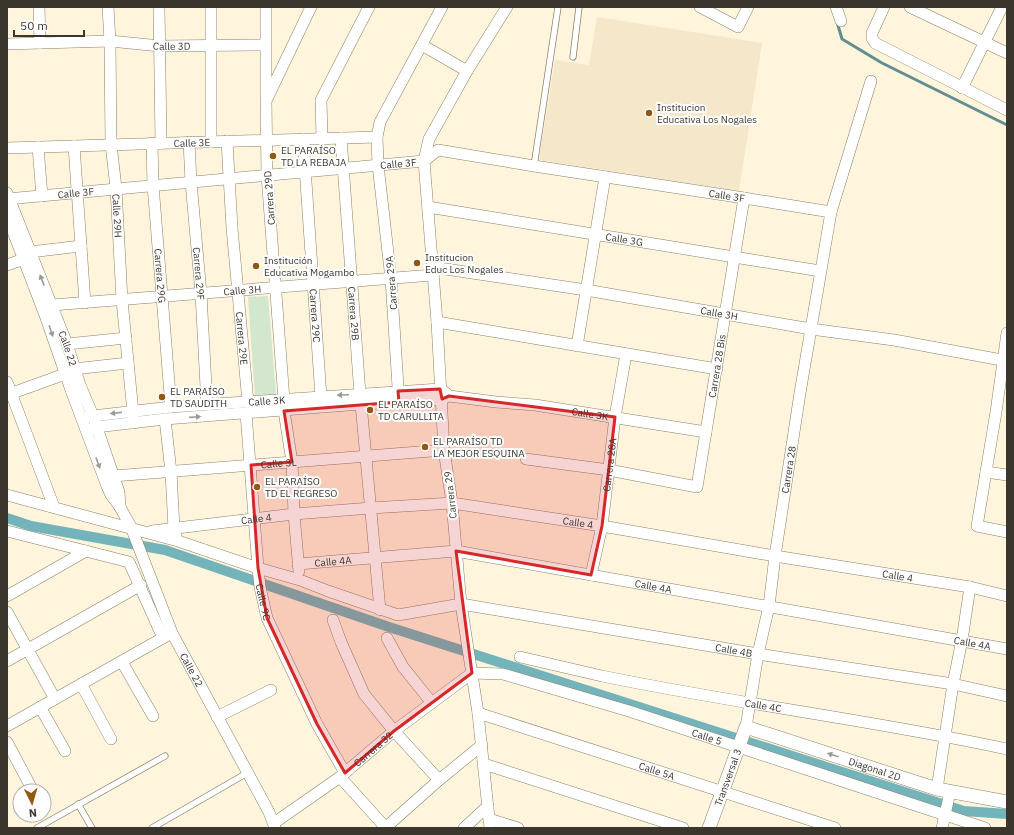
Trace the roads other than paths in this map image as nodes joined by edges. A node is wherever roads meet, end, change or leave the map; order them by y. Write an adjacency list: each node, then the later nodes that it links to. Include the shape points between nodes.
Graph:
1 (39, 7): 21 (street)
2 (108, 7): 19 (street, Calle 29H)
3 (159, 7): 26 (street)
4 (211, 7): 24 (street)
5 (266, 7): 25 (street)
6 (311, 7): 32 (street, Carrera 29D)
7 (369, 7): 35 (street, via 320,100)
8 (442, 7): 23 (street, Carrera 29A)
9 (507, 7): 29 (street, Carrera 29)
10 (558, 7): 49 (lane)
11 (579, 7): 28 (lane)
12 (700, 7): 13 (street, via 738,27)
13 (748, 7)
14 (836, 7): 18 (street)
15 (884, 7): 31 (street, via 872,33 875,43)
16 (910, 7): 20 (street)
17 (1002, 7): 20 (street)
18 (841, 21)
19 (110, 41): 21 (street, Calle 3D); 26 (street, Calle 3D); 43 (street, Calle 29H)
20 (984, 42): 27 (street); 31 (street)
21 (40, 43): 22 (street, Calle 3D)
22 (7, 44)
23 (422, 44): 29 (street); 34 (street, Carrera 29A, via 380,122)
24 (211, 45): 25 (street, Calle 3D); 26 (street, Calle 3D); 41 (street)
25 (266, 45): 32 (street)
26 (160, 46): 42 (street)
27 (1007, 53)
28 (573, 57)
29 (467, 71): 47 (street, Carrera 29, via 429,139)
30 (871, 81): 63 (street, Carrera 28)
31 (962, 88): 33 (street)
32 (266, 101): 38 (street, Carrera 29D)
33 (1007, 110)
34 (377, 137): 36 (street, Calle 3E); 48 (street, Carrera 29A)
35 (322, 138): 36 (street, Calle 3E); 37 (street, Calle 3E)
36 (342, 138): 50 (street, Carrera 29B)
37 (304, 139): 38 (street, Calle 3E); 51 (street, Carrera 29C)
38 (266, 140): 39 (street, Calle 3E); 52 (street, Carrera 29D)
39 (227, 141): 41 (street, Calle 3E); 54 (street, Carrera 29E)
40 (189, 142): 41 (street, Calle 3E); 42 (street, Calle 3E); 55 (street, Carrera 29F)
41 (211, 142)
42 (156, 143): 43 (street, Calle 3E); 56 (street, Carrera 29G)
43 (111, 144): 44 (street, Calle 3E); 57 (street, Calle 29H)
44 (74, 146): 45 (street, Calle 3E); 58 (street)
45 (38, 147): 46 (street, Calle 3E); 59 (street)
46 (7, 148)
47 (424, 161): 48 (street, Calle 3F); 49 (street, Calle 3F, via 438,150); 62 (street, Carrera 29)
48 (378, 165): 50 (street, Calle 3F); 72 (street, Carrera 29A)
49 (534, 166): 53 (street, Calle 3F)
50 (344, 168): 51 (street, Calle 3F); 73 (street, Carrera 29B)
51 (305, 172): 52 (street, Calle 3F); 74 (street, Carrera 29C)
52 (267, 175): 54 (street, Calle 3F); 75 (street, Carrera 29D)
53 (605, 177): 61 (street, Calle 3F); 65 (street)
54 (229, 179): 55 (street, Calle 3F); 76 (street, Carrera 29E)
55 (191, 182): 56 (street, Calle 3F); 78 (street, Carrera 29F)
56 (153, 186): 57 (street, Calle 3F); 79 (street, Carrera 29G)
57 (116, 188): 58 (street, Calle 3F); 80 (street, Calle 29H)
58 (77, 192): 59 (street, Calle 3F); 66 (street)
59 (42, 196): 60 (street, Calle 3F)
60 (8, 197): 67 (street, Calle 22)
61 (744, 198): 63 (street, Calle 3F); 68 (street, Carrera 28 Bis)
62 (428, 207): 65 (street, Calle 3G); 70 (street, Carrera 29)
63 (831, 212): 71 (street, Carrera 28)
64 (7, 216): 67 (street, Calle 22)
65 (596, 235): 68 (street, Calle 3G); 77 (street)
66 (81, 246): 67 (street); 81 (street)
67 (27, 256): 69 (street); 82 (street, Calle 22, one-way to 67); 94 (street, Calle 22, one-way to 94)
68 (734, 257): 71 (street, Calle 3G); 83 (street, Carrera 28 Bis)
69 (7, 265)
70 (433, 271): 72 (street, Calle 3H); 77 (street, Calle 3H); 84 (street, Carrera 29)
71 (820, 271): 85 (street, Carrera 28)
72 (391, 279): 73 (street, Calle 3H); 98 (street, Carrera 29A)
73 (352, 282): 74 (street, Calle 3H); 100 (street, Carrera 29B)
74 (313, 285): 75 (street, Calle 3H); 99 (street, Carrera 29C)
75 (276, 288): 76 (street, Calle 3H); 102 (street, Carrera 29D)
76 (239, 290): 78 (street, Calle 3H); 104 (street, Carrera 29E)
77 (586, 290): 83 (street, Calle 3H); 89 (street)
78 (201, 294): 79 (street, Calle 3H); 101 (street, Carrera 29F)
79 (161, 297): 80 (street, Calle 3H); 103 (street, Carrera 29G)
80 (122, 300): 81 (street, Calle 3H); 87 (street, Calle 29H)
81 (85, 303): 82 (street, Calle 3H)
82 (52, 305): 88 (street, Calle 22)
83 (725, 314): 85 (street, Calle 3H); 93 (street, Carrera 28 Bis)
84 (437, 322): 89 (street); 97 (street, Carrera 29)
85 (811, 329): 91 (street, Calle 3H, via 894,340); 139 (street, Carrera 28)
86 (1007, 333): 91 (street)
87 (126, 338): 88 (street); 92 (street, Calle 29H)
88 (66, 344): 94 (street, Calle 22)
89 (577, 346): 90 (street)
90 (626, 354): 93 (street); 108 (street, Carrera 28A)
91 (1005, 361): 106 (street)
92 (128, 363): 94 (street); 105 (street, Calle 29H)
93 (717, 369): 112 (street, Carrera 28 Bis)
94 (70, 372): 96 (street); 107 (street, Calle 22)
95 (7, 382): 96 (street)
96 (9, 394): 125 (street)
97 (444, 395): 98 (street, Calle 3K); 108 (street, Calle 3K); 113 (street, Carrera 29)
98 (398, 396): 100 (street, Calle 3K)
99 (321, 397): 100 (street, Calle 3K, one-way to 99); 102 (street, Calle 3K)
100 (361, 399): 102 (street, Calle 3K); 114 (street, Carrera 29B)
101 (207, 405): 103 (street, Calle 3K); 104 (street, Calle 3K)
102 (284, 405): 104 (street, Calle 3K); 116 (street, Carrera 29D)
103 (171, 407): 105 (street, Calle 3K)
104 (247, 408): 109 (street, Calle 3K, one-way to 104); 117 (street, Calle 9C)
105 (134, 411): 107 (street, Calle 3K, one-way to 107); 110 (street, Calle 29H)
106 (1002, 413): 120 (street)
107 (88, 417): 111 (street, Calle 22)
108 (615, 417): 112 (street, Calle 3K); 118 (street, Carrera 28A)
109 (165, 419): 110 (street, Calle 3K); 119 (street)
110 (134, 423): 111 (street, Calle 3K)
111 (92, 429): 122 (street, Calle 22); 126 (street, Calle 22, one-way to 126, via 107,486)
112 (706, 432): 118 (street, Carrera 28 Bis, via 697,487)
113 (444, 450): 114 (street, Calle 3L); 124 (street, Carrera 29)
114 (366, 456): 116 (street, Calle 3L); 127 (street, Carrera 29B)
115 (526, 459): 118 (street)
116 (292, 462): 117 (street, Calle 3L); 128 (street, Carrera 29D)
117 (251, 465): 119 (street, Calle 3L); 129 (street, Calle 9C)
118 (609, 470): 130 (street, Carrera 28A)
119 (171, 472): 122 (street, Calle 3L); 131 (street)
120 (986, 472): 121 (street); 135 (street, via 977,526)
121 (1007, 475)
122 (113, 476): 126 (street, Calle 22, via 119,492)
123 (7, 495): 125 (street, Calle 4)
124 (452, 503): 127 (street, Calle 4); 130 (street, Calle 4); 138 (street, Carrera 29)
125 (54, 507): 133 (street, Calle 4)
126 (120, 507): 133 (street, Calle 22)
127 (371, 508): 128 (street, Calle 4); 140 (street, Carrera 29B)
128 (294, 514): 129 (street, Calle 4); 141 (street, Carrera 29D)
129 (255, 519): 131 (street, Calle 4); 142 (street, Calle 9C)
130 (602, 526): 139 (street, Calle 4); 143 (street, Carrera 28A)
131 (174, 529): 134 (street, Calle 4); 136 (street)
132 (7, 531): 137 (street)
133 (133, 532): 134 (street, Calle 4); 154 (street, Calle 22)
134 (145, 532): 136 (street, Calle 4)
135 (1007, 532)
136 (178, 541): 142 (street, Calle 4)
137 (86, 551): 145 (street, via 130,562); 147 (street)
138 (456, 551): 140 (street, Calle 4A); 143 (street, Calle 4A); 149 (street, Carrera 29)
139 (775, 556): 146 (street, Calle 4); 150 (street, Carrera 28)
140 (375, 559): 141 (street, Calle 4A); 151 (street, Carrera 29B)
141 (298, 564): 144 (street, Carrera 29D)
142 (258, 571): 144 (street, Calle 4); 187 (street, Calle 9C, via 267,618)
143 (591, 575): 150 (street, Calle 4A)
144 (300, 580): 151 (street, Calle 4)
145 (140, 586): 154 (street); 158 (street)
146 (970, 587): 148 (street, Calle 4); 156 (street)
147 (7, 596)
148 (1007, 596)
149 (461, 604): 151 (street, Calle 4, via 398,615); 159 (street, Calle 4B); 163 (street, Carrera 29)
150 (769, 606): 156 (street, Calle 4A); 159 (street, Carrera 28)
151 (380, 610)
152 (7, 612): 158 (street)
153 (333, 620): 176 (street, via 364,694)
154 (167, 635): 162 (street); 174 (street, Calle 22)
155 (387, 638): 169 (street, via 403,667)
156 (962, 640): 157 (street, Calle 4A); 165 (street)
157 (1007, 649)
158 (28, 650): 161 (street); 168 (street)
159 (758, 654): 165 (street, Calle 4B); 170 (street, Carrera 28)
160 (520, 657): 170 (street, Calle 4C, via 602,676)
161 (7, 661)
162 (122, 662): 164 (street); 173 (street)
163 (472, 674): 169 (street, Carrera 32); 172 (street, Carrera 29); 178 (street, Calle 5, via 503,674 629,711)
164 (81, 684): 168 (street); 179 (street)
165 (953, 684): 167 (street, Calle 4B); 177 (street)
166 (271, 690): 174 (street)
167 (1007, 696)
168 (55, 699): 171 (street)
169 (432, 703): 176 (street, Carrera 32)
170 (749, 703): 177 (street, Calle 4C); 178 (street, Carrera 28)
171 (40, 707): 175 (street); 183 (street)
172 (478, 713): 181 (street, Carrera 29); 191 (street, Calle 5A)
173 (153, 716)
174 (217, 717): 186 (street, Calle 22)
175 (7, 726)
176 (394, 731): 187 (street, Carrera 32); 188 (street)
177 (945, 735): 182 (street, Calle 4C); 190 (street)
178 (741, 737): 190 (street, Diagonal 2D, one-way to 178); 191 (street, Transversal 3); 194 (street, Calle 5)
179 (111, 739)
180 (7, 742): 189 (street)
181 (482, 745): 185 (street, Carrera 29); 188 (street)
182 (1007, 749)
183 (65, 750)
184 (165, 756): 193 (lane)
185 (484, 764): 195 (street, Carrera 29); 204 (street)
186 (247, 773): 197 (street, Calle 22, via 269,812); 200 (lane)
187 (343, 775): 197 (street, Carrera 32); 201 (street, Calle 9C)
188 (439, 780): 201 (street)
189 (29, 783)
190 (937, 789): 194 (street, Diagonal 2D)
191 (722, 791): 205 (street, Transversal 3); 206 (street, Calle 5A)
192 (1007, 802): 194 (street, Diagonal 2D)
193 (78, 804): 198 (lane); 199 (lane)
194 (948, 804): 207 (street); 208 (street, Calle 5)
195 (488, 806): 196 (street, Carrera 29); 202 (street)
196 (490, 824): 203 (street)
197 (273, 826)
198 (37, 828)
199 (92, 828)
200 (152, 828)
201 (385, 828)
202 (464, 828)
203 (518, 828)
204 (683, 828)
205 (709, 828)
206 (835, 828)
207 (942, 828)
208 (985, 828)

